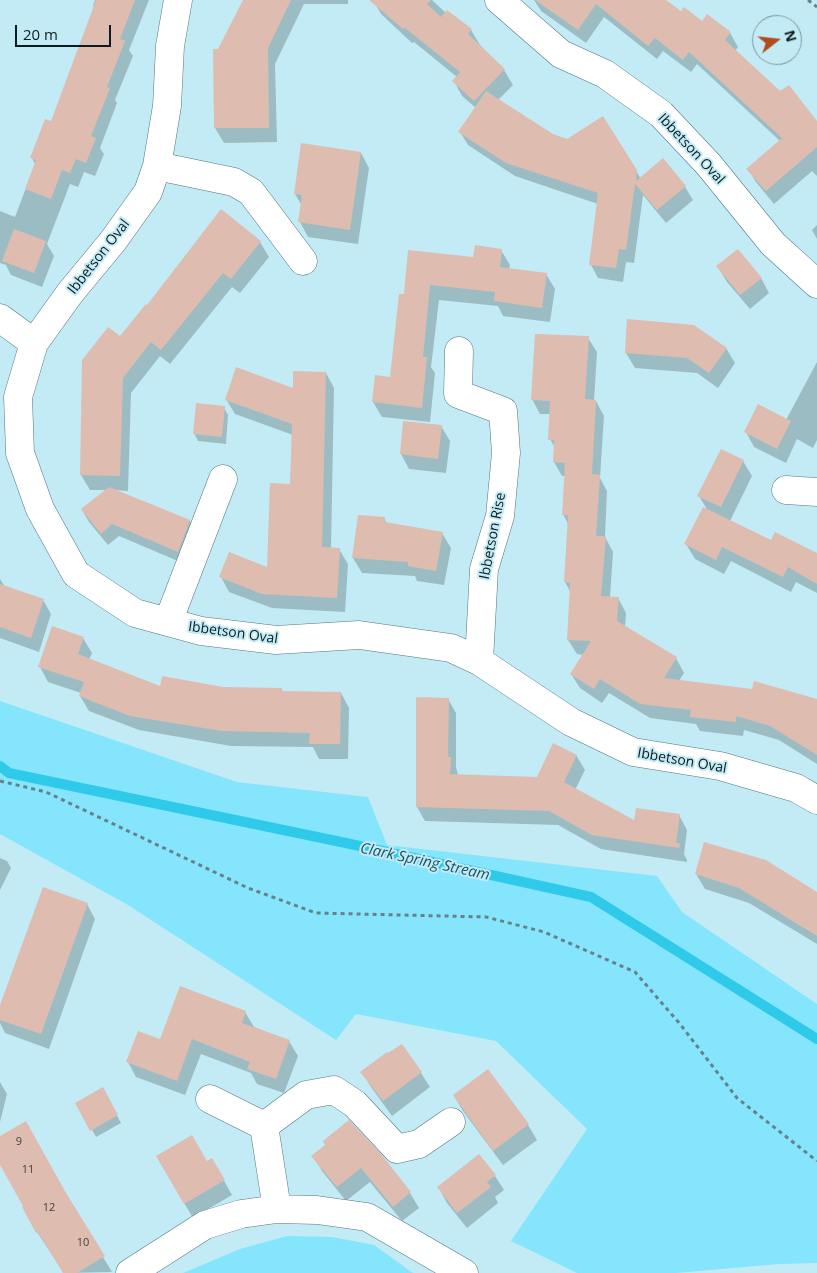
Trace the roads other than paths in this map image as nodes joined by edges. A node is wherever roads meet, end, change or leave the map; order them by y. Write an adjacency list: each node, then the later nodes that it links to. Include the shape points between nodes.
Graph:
1 (178, 0): 3 (street, Ibbetson Oval, via 170,46 167,106)
2 (499, 0): 5 (street, Ibbetson Oval, via 561,54 605,74 661,114 709,165 773,244)
3 (156, 166): 4 (street, via 234,182 251,192); 7 (street, Ibbetson Oval, via 148,192)
4 (303, 261)
5 (817, 284)
6 (0, 318): 7 (street)
7 (34, 343): 12 (street, Ibbetson Oval, via 18,397 20,452 40,509 76,574 135,613)
8 (459, 351): 13 (street, Ibbetson Rise, via 458,394 503,412 506,453 500,516 484,568)
9 (223, 479): 12 (street)
10 (786, 490): 11 (street)
11 (817, 492)
12 (168, 622): 13 (street, Ibbetson Oval, via 201,631 276,640 359,635 451,648)
13 (479, 661): 14 (street, Ibbetson Oval, via 571,722 633,752 720,766 796,788)
14 (817, 800)
15 (210, 1099): 17 (street)
16 (451, 1122): 17 (street, via 419,1144 397,1149 354,1104 334,1090 306,1095)
17 (264, 1126): 18 (street)
18 (277, 1209): 19 (street, via 241,1214 205,1225); 20 (street, via 317,1210 367,1217)
19 (130, 1273)
20 (464, 1273)

